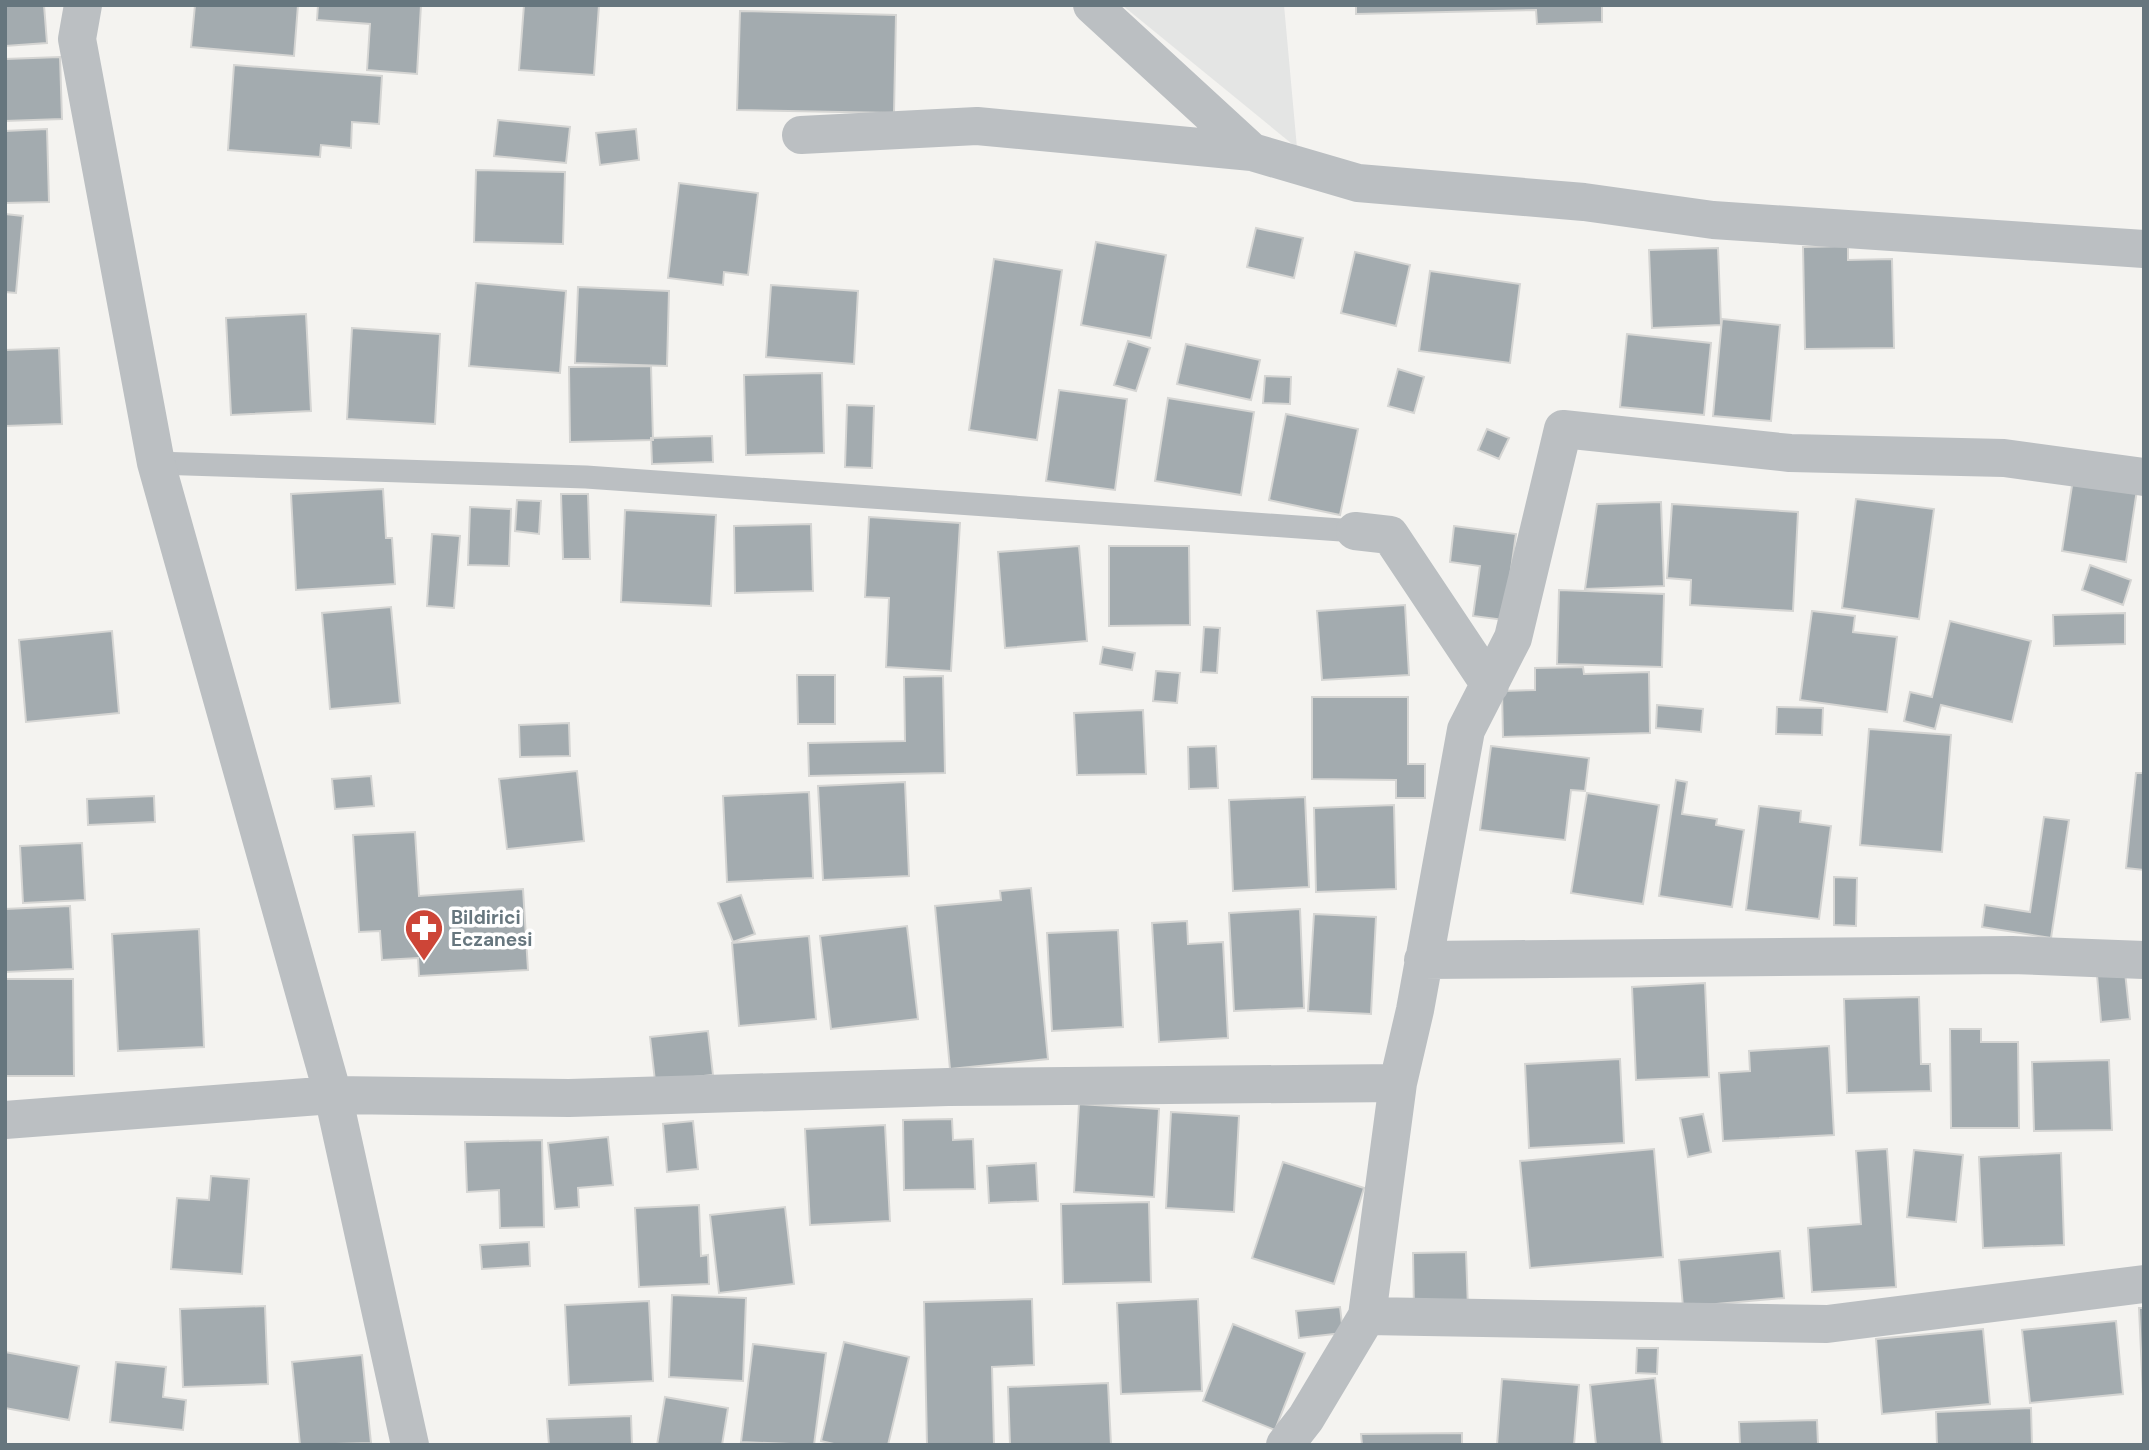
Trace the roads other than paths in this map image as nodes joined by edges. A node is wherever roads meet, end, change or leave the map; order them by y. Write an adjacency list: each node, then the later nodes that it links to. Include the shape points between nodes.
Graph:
1 (82, 5): 6 (street, via 77,39)
2 (1092, 5): 4 (street)
3 (801, 135): 4 (street, via 977,127)
4 (1252, 152): 5 (street, via 1358,183 1584,202 1727,221)
5 (2144, 249)
6 (156, 463): 8 (lane, via 586,478); 13 (street)
7 (2144, 477): 9 (street, via 2004,458 1790,453 1563,429 1513,638)
8 (1355, 531): 9 (street, via 1390,535)
9 (1490, 685): 10 (street, via 1466,730)
10 (1423, 960): 11 (street, via 2012,955); 12 (street)
11 (2144, 960)
12 (1398, 1083): 13 (street, via 961,1087 569,1098); 16 (street)
13 (333, 1095): 14 (street); 17 (street)
14 (5, 1120)
15 (2144, 1284): 16 (street, via 1827,1324)
16 (1367, 1316): 18 (street)
17 (410, 1445)
18 (1285, 1445)

